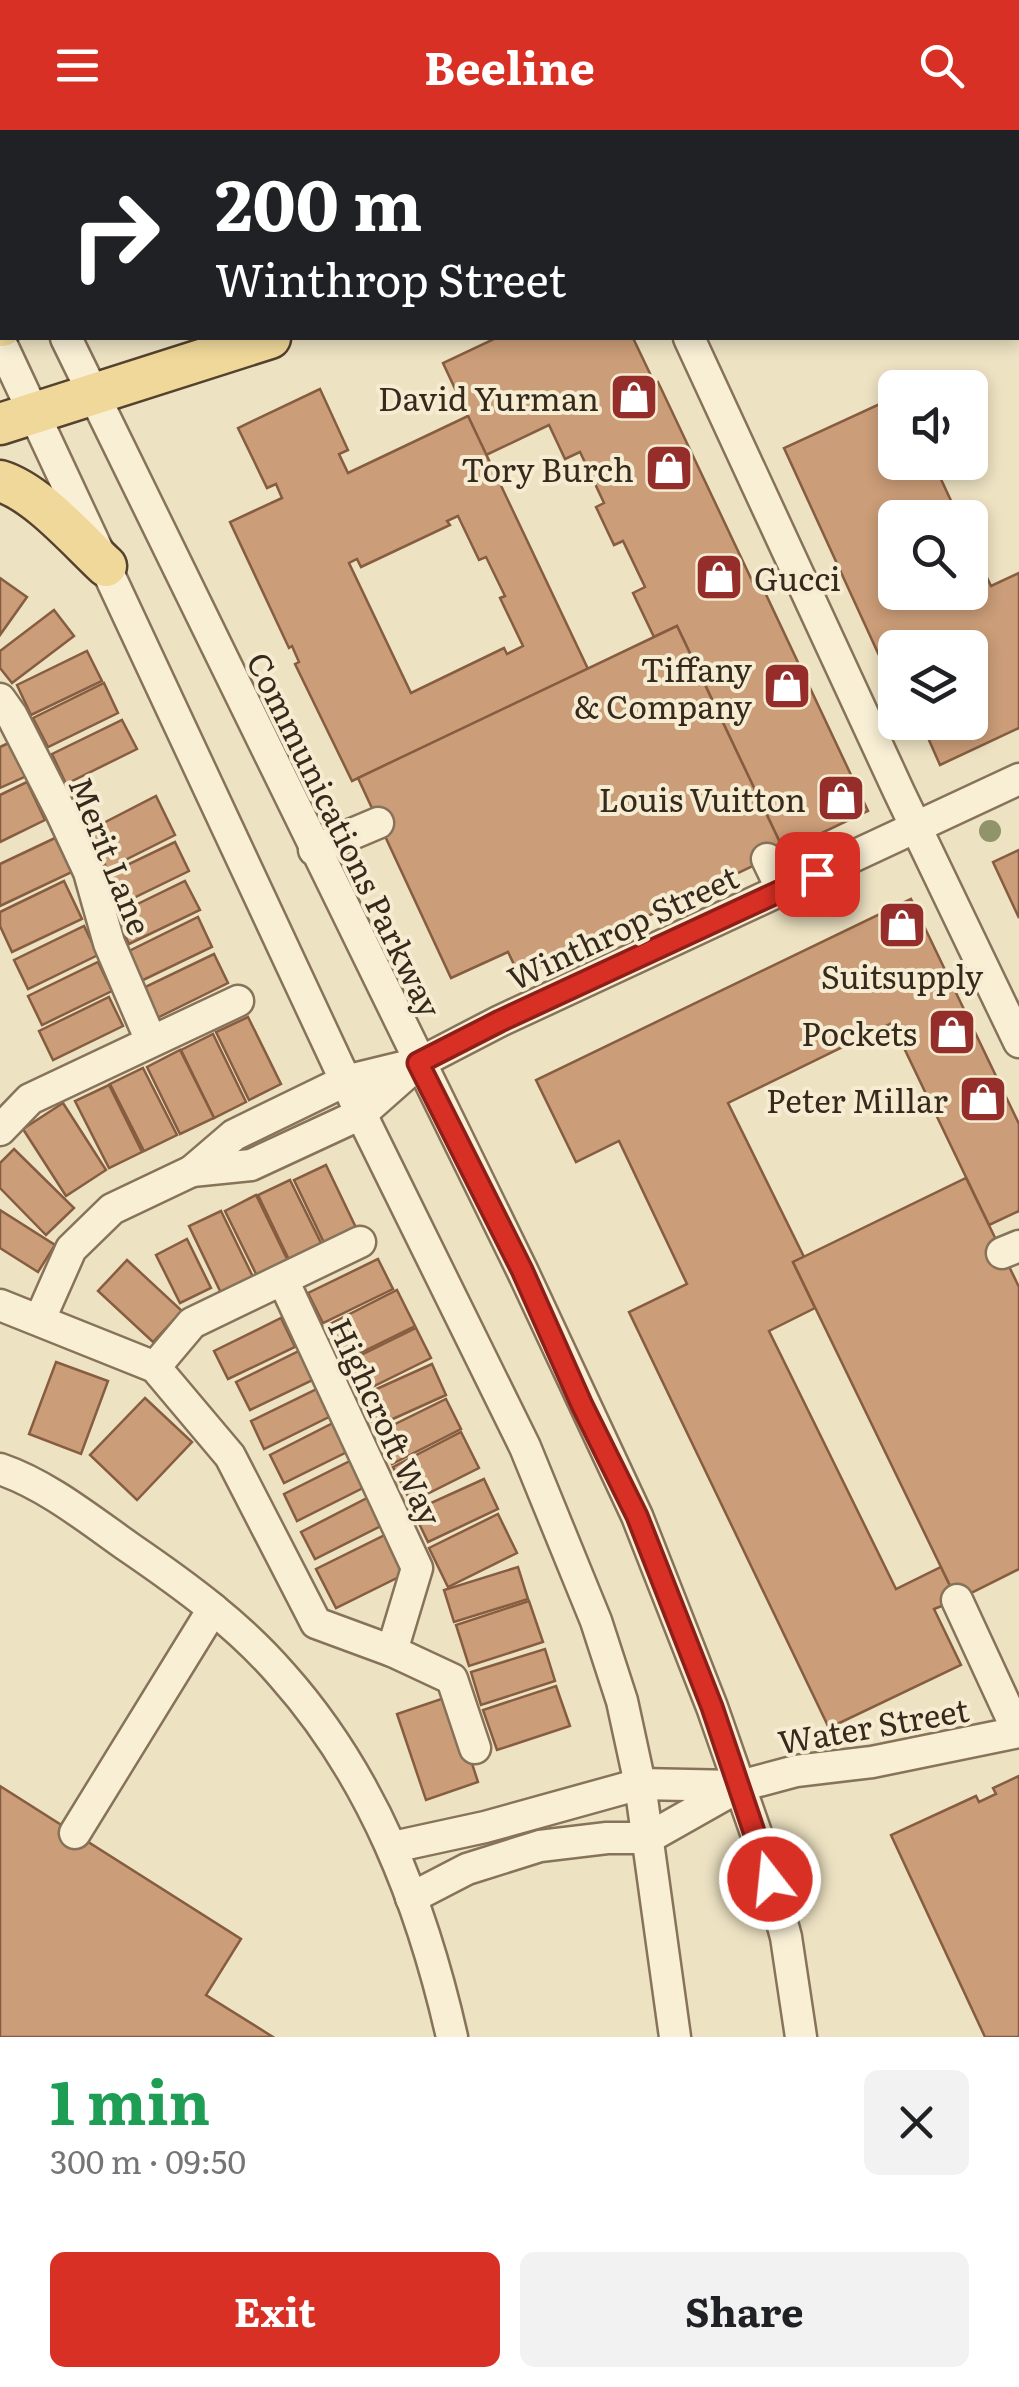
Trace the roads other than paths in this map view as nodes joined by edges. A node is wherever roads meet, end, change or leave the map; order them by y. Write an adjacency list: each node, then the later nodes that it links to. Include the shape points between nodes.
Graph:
1 (0, 340): 6 (street)
2 (67, 340): 5 (street, Communications Parkway)
3 (264, 340): 5 (main road)
4 (690, 340): 12 (street)
5 (93, 394): 6 (main road); 13 (street, Communications Parkway)
6 (17, 418): 8 (street)
7 (0, 481): 8 (main road, via 48,512)
8 (106, 566): 20 (street)
9 (0, 699): 17 (street, Merit Lane, via 88,872)
10 (1019, 779): 12 (street, Winthrop Street)
11 (378, 823): 13 (street)
12 (916, 828): 15 (street, Winthrop Street); 18 (street)
13 (314, 850): 19 (street, Communications Parkway)
14 (767, 860): 15 (street)
15 (782, 890): 19 (street, Winthrop Street)
16 (238, 1001): 17 (street)
17 (150, 1041): 22 (street, via 30,1099)
18 (1019, 1042)
19 (418, 1063): 20 (street, Winthrop Street); 21 (street, Winthrop Street); 36 (street, Communications Parkway, via 637,1516)
20 (346, 1081): 21 (street); 23 (street, Winthrop Street, via 234,1136)
21 (360, 1114): 23 (street, Winthrop Street, via 251,1165); 35 (street, via 525,1447 596,1621)
22 (0, 1130)
23 (192, 1171): 27 (street, via 112,1209 71,1249)
24 (360, 1242): 25 (street)
25 (283, 1280): 28 (street, via 192,1323); 32 (street, Highcroft Way, via 417,1568)
26 (0, 1305): 27 (street)
27 (40, 1319): 28 (street)
28 (155, 1367): 32 (street, via 230,1456 316,1623)
29 (4, 1478): 31 (street, via 72,1508)
30 (957, 1600): 33 (street)
31 (214, 1610): 37 (street); 39 (street, via 282,1674 356,1774)
32 (392, 1652): 34 (street, via 452,1679)
33 (1018, 1732): 36 (street, Water Street)
34 (475, 1748)
35 (640, 1784): 36 (street, Water Street); 38 (street); 39 (street, Water Street)
36 (740, 1786): 38 (street, Water Street); 43 (street, Communications Parkway, via 786,1937)
37 (75, 1833)
38 (648, 1838): 40 (street, via 540,1846 467,1869); 42 (street)
39 (393, 1848): 40 (street)
40 (412, 1898): 41 (street)
41 (452, 2037)
42 (675, 2037)
43 (801, 2037)

